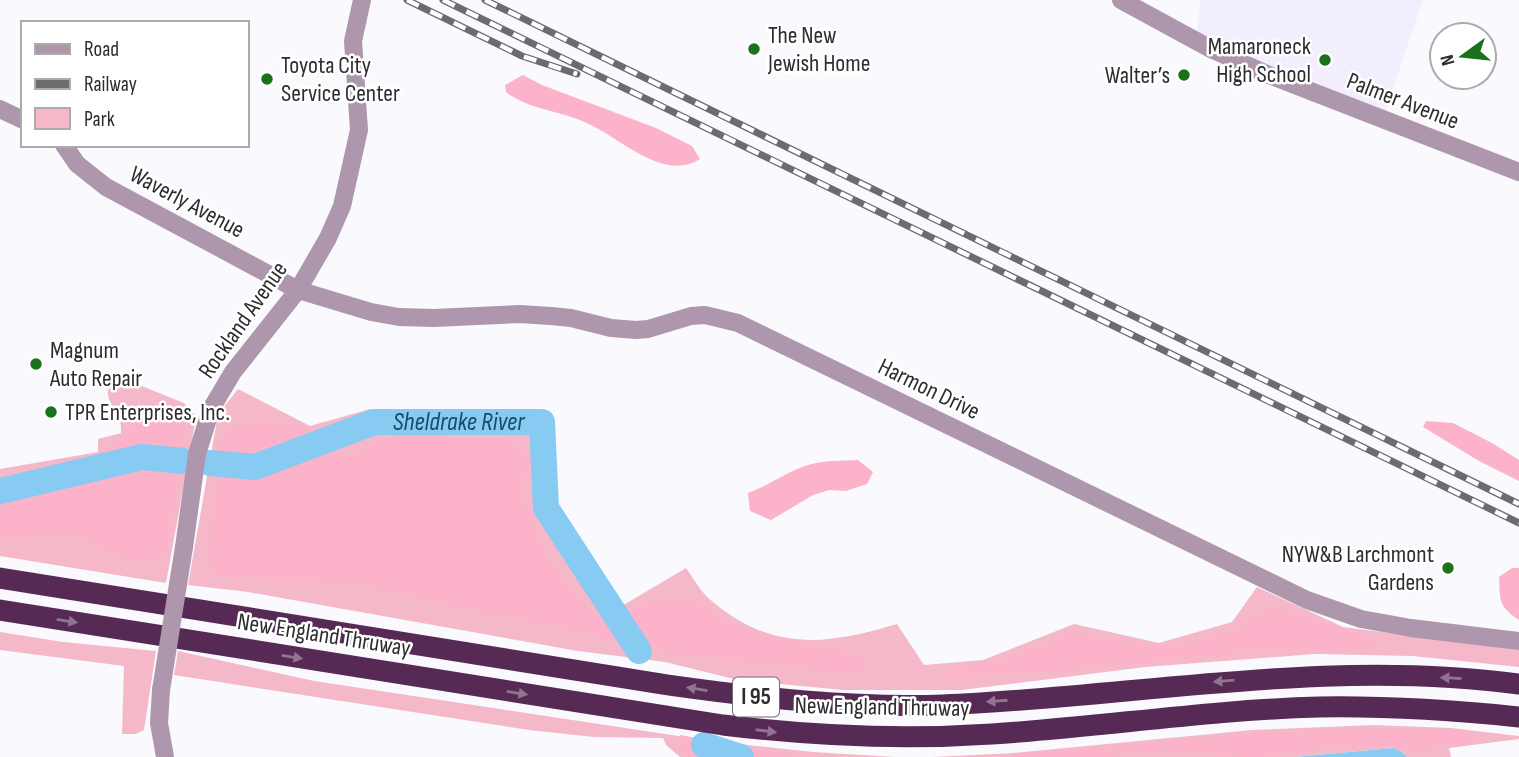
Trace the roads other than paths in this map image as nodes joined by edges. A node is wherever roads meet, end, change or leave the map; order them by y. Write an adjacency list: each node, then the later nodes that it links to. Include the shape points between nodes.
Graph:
1 (1121, 0): 6 (street, Palmer Avenue, via 1269,75)
2 (361, 2): 7 (street, Rockland Avenue, via 353,41 359,109 356,148 342,206)
3 (0, 109): 4 (street)
4 (21, 119)
5 (65, 147): 7 (street, Waverly Avenue, via 77,164 106,187)
6 (1519, 172)
7 (298, 290): 10 (street, Harmon Drive, via 399,317 520,314 636,330 691,316 721,317 1307,600 1361,619); 13 (street, Rockland Avenue, bridge, via 233,372 211,409 197,454 161,690 159,723)
8 (0, 578): 11 (highway, New England Thruway / I 95, one-way to 8, via 1406,676 1297,676 942,705 832,704 691,688)
9 (0, 610): 12 (highway, New England Thruway / I 95, one-way to 12, via 696,721 832,736 993,734 1317,707 1424,708)
10 (1519, 641)
11 (1519, 684)
12 (1519, 717)
13 (165, 757)

